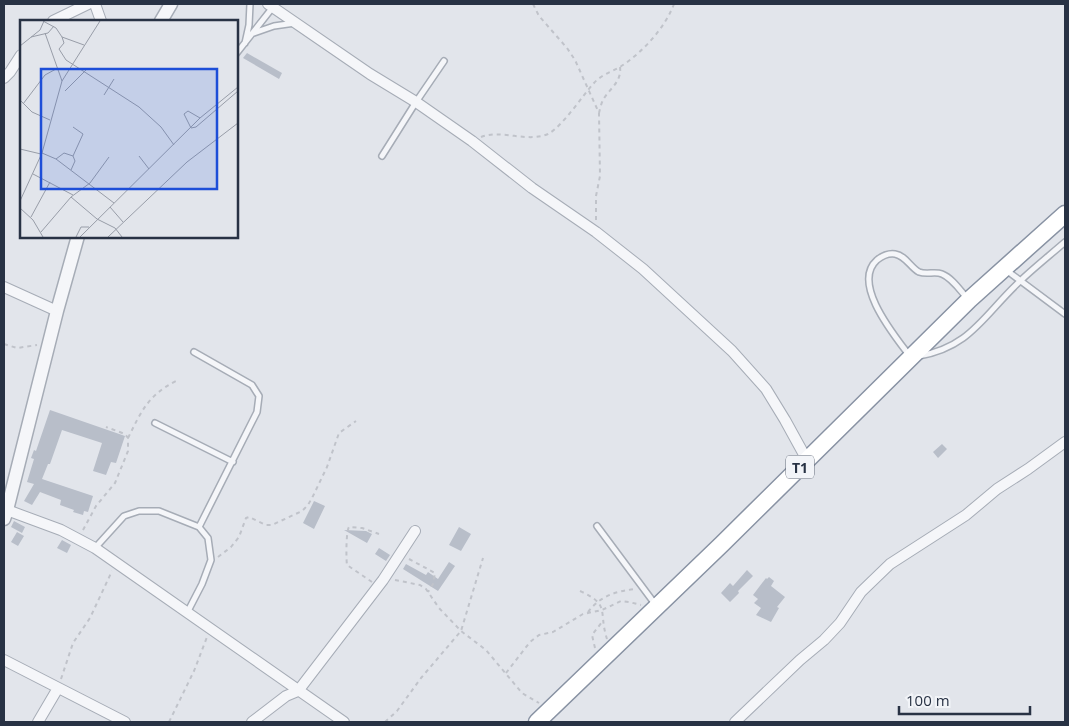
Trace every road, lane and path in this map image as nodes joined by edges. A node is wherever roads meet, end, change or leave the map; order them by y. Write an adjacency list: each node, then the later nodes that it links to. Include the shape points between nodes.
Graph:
1 (88, 4): 8 (street)
2 (95, 4): 9 (street)
3 (171, 4): 10 (street)
4 (250, 4): 13 (lane)
5 (533, 4): 19 (path, via 545,24 567,48)
6 (674, 4): 17 (path, via 654,35)
7 (271, 5): 11 (street); 12 (lane)
8 (55, 20)
9 (101, 20)
10 (161, 20)
11 (298, 23): 12 (lane); 20 (street)
12 (254, 33): 13 (lane)
13 (244, 45): 14 (lane)
14 (238, 52)
15 (20, 57): 18 (street)
16 (444, 61): 20 (lane)
17 (620, 67): 19 (path, via 600,78); 21 (path, via 617,82 603,100)
18 (4, 78)
19 (588, 91): 21 (path); 22 (path, via 547,134 530,137 495,134)
20 (416, 102): 22 (street); 23 (lane)
21 (599, 113): 25 (path, via 600,176 596,196)
22 (472, 142): 25 (street)
23 (382, 156)
24 (1065, 214): 28 (highway, T1)
25 (596, 232): 44 (street, via 643,269 732,351 766,389)
26 (77, 238): 32 (street)
27 (1065, 242): 29 (lane)
28 (1004, 268): 29 (lane); 31 (highway, T1)
29 (1020, 281): 33 (lane); 37 (lane, via 958,343 940,351)
30 (4, 287): 32 (street)
31 (969, 300): 37 (highway, T1); 37 (lane, via 942,274 925,274 904,258 884,255 875,262 869,283 873,297 883,318)
32 (57, 311): 34 (street)
33 (1065, 314)
34 (49, 343): 35 (path, via 16,348); 46 (street)
35 (4, 344)
36 (194, 352): 45 (lane, via 252,385 259,396 257,412)
37 (911, 357): 44 (highway, T1)
38 (176, 381): 42 (path, via 148,401)
39 (356, 421): 55 (path, via 339,433 327,467 302,511 272,526 246,518 239,538 223,554)
40 (155, 423): 45 (lane)
41 (106, 427): 42 (path)
42 (128, 438): 51 (path, via 128,451 120,474 96,506)
43 (1065, 442): 83 (street, via 997,489 966,515 890,564 861,592 824,640)
44 (807, 460): 62 (highway, T1)
45 (233, 462): 48 (lane)
46 (5, 516): 51 (street, via 48,525)
47 (597, 526): 58 (lane)
48 (199, 527): 52 (lane, via 159,511 139,511 124,516); 55 (lane, via 208,538)
49 (415, 532): 53 (street)
50 (380, 534): 57 (path, via 349,527 346,557 347,565 352,569)
51 (79, 539): 52 (street)
52 (95, 548): 56 (street)
53 (400, 554): 57 (street); 60 (path, via 434,573)
54 (484, 558): 68 (path)
55 (211, 560): 65 (lane)
56 (117, 563): 65 (street); 73 (path, via 90,618 73,643)
57 (380, 582): 60 (path, via 393,579 420,585); 74 (street)
58 (642, 588): 61 (path, via 615,593); 62 (lane)
59 (580, 591): 61 (path)
60 (428, 592): 68 (path)
61 (598, 601): 63 (path); 64 (path)
62 (654, 609): 63 (path, via 621,602); 69 (highway, T1)
63 (602, 610): 64 (path); 66 (path)
64 (588, 612): 72 (path, via 553,632 539,635)
65 (186, 613): 67 (street)
66 (603, 621): 69 (path); 71 (path, via 592,635)
67 (210, 630): 74 (street); 78 (path)
68 (461, 631): 72 (path, via 486,650); 81 (path)
69 (610, 651): 71 (highway, T1)
70 (4, 660): 73 (street)
71 (596, 666): 75 (highway, T1)
72 (506, 673): 75 (path, via 522,693)
73 (58, 688): 76 (street); 77 (street)
74 (298, 691): 79 (street, via 282,698); 80 (street)
75 (549, 710): 82 (highway, T1)
76 (38, 722)
77 (125, 722)
78 (169, 722)
79 (252, 722)
80 (344, 722)
81 (386, 722)
82 (537, 722)
83 (735, 722)

